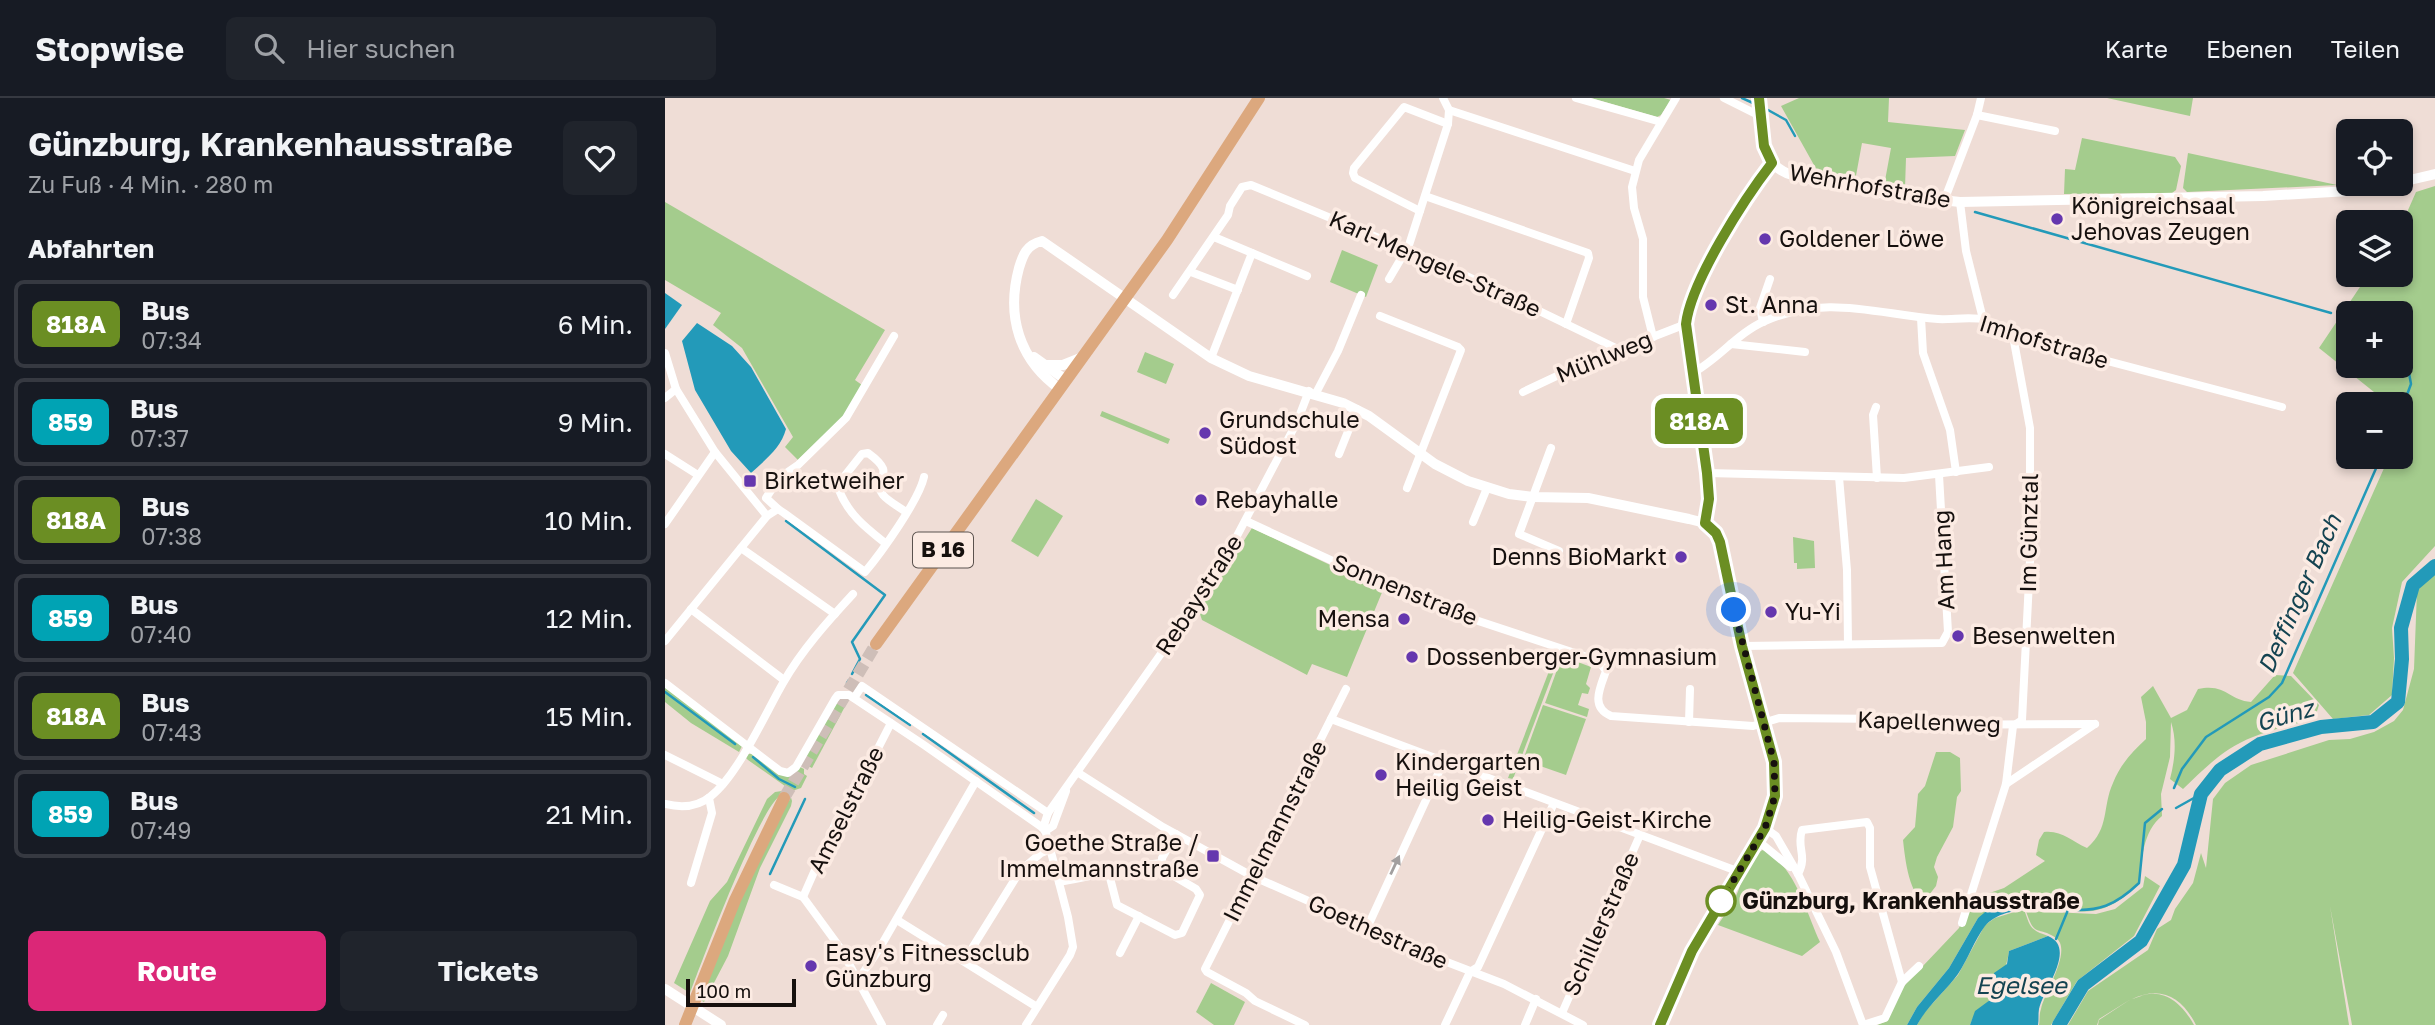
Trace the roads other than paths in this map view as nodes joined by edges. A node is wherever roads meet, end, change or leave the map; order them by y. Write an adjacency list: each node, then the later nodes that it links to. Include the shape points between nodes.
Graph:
1 (1259, 98): 49 (main road, B 16, via 1167,240)
2 (1443, 98): 8 (street)
3 (1576, 98): 11 (street)
4 (1676, 98): 11 (street)
5 (1724, 98): 10 (street)
6 (1981, 98): 9 (street)
7 (1759, 99): 10 (street)
8 (1450, 110): 12 (street); 15 (street)
9 (1977, 115): 13 (street); 20 (street)
10 (1762, 116): 14 (street, via 1764,146)
11 (1661, 122): 15 (street)
12 (1448, 124): 19 (street); 22 (street, via 1404,107 1354,167 1356,178)
13 (2055, 131)
14 (1772, 163): 20 (street, Wehrhofstraße, via 1795,176); 40 (street, via 1715,251)
15 (1635, 171): 43 (street, via 1632,197 1643,239 1643,297)
16 (2435, 174): 17 (street)
17 (2413, 180)
18 (2336, 192): 21 (street, Wehrhofstraße)
19 (1425, 196): 22 (street); 39 (street, via 1588,253)
20 (1944, 201): 21 (street, Wehrhofstraße)
21 (1960, 202): 37 (street, via 1966,251)
22 (1420, 211): 25 (street)
23 (1214, 237): 25 (street, Karl-Mengele-Straße, via 1247,184); 26 (street); 28 (street)
24 (1053, 248): 27 (street, via 1033,253); 27 (street, via 1042,241 1027,249); 50 (street)
25 (1407, 249): 30 (street); 39 (street, Karl-Mengele-Straße)
26 (1252, 253): 29 (street); 32 (street)
27 (1020, 267): 48 (street, via 1013,314)
28 (1191, 272): 32 (street); 33 (street)
29 (1307, 276)
30 (1389, 279)
31 (1770, 279): 38 (street, via 1760,309)
32 (1238, 290): 50 (street)
33 (1173, 295)
34 (1361, 295): 55 (street, Rebaystraße, via 1338,351)
35 (1380, 316): 65 (street, via 1461,350)
36 (1921, 318): 37 (street, Imhofstraße); 38 (street, Imhofstraße, via 1859,307 1818,307); 67 (street, via 1923,353 1950,430)
37 (1983, 319): 42 (street, Imhofstraße)
38 (1763, 321): 44 (street, Imhofstraße)
39 (1566, 324): 45 (street, Karl-Mengele-Straße)
40 (1686, 324): 43 (street, Mühlweg); 52 (street)
41 (894, 335): 77 (street, via 846,418 779,478)
42 (2013, 336): 59 (street, Imhofstraße); 106 (street, Im Günztal, via 2030,436 2030,561 2022,720)
43 (1653, 337): 45 (street, Mühlweg)
44 (1731, 344): 47 (street); 52 (street, Imhofstraße)
45 (1620, 350): 56 (street, Mühlweg)
46 (665, 352): 54 (street)
47 (1805, 352)
48 (1029, 354): 51 (street); 53 (street, via 1049,381)
49 (1083, 357): 51 (street); 53 (main road, B 16)
50 (1211, 358): 55 (street, via 1249,376)
51 (1047, 366): 53 (street)
52 (1691, 374): 68 (street)
53 (1063, 384): 94 (main road, B 16)
54 (676, 389): 57 (street); 62 (street)
55 (1312, 392): 60 (street); 82 (street, Rebaystraße)
56 (1523, 392)
57 (665, 398)
58 (1875, 407): 73 (street)
59 (2281, 407)
60 (1357, 409): 64 (street); 65 (street)
61 (1551, 448): 76 (street)
62 (715, 452): 69 (street); 78 (street)
63 (665, 454): 69 (street)
64 (1339, 454)
65 (1421, 455): 74 (street); 75 (street)
66 (1989, 467): 67 (street)
67 (1956, 472): 70 (street)
68 (1707, 473): 72 (street); 84 (street)
69 (698, 475): 85 (street)
70 (1939, 475): 73 (street); 95 (street, Am Hang, via 1948,632 1942,643)
71 (924, 477): 80 (street)
72 (1839, 477): 73 (street); 95 (street)
73 (1877, 478)
74 (1407, 488)
75 (1487, 488): 76 (street); 83 (street)
76 (1532, 497): 84 (street, via 1588,498); 88 (street, via 1519,534)
77 (766, 498): 78 (street); 79 (street)
78 (757, 502): 81 (street)
79 (778, 509): 81 (street); 86 (street, via 865,572)
80 (906, 512): 86 (street); 86 (street, via 883,495 882,464 868,453 862,454 839,490 863,526)
81 (767, 516): 87 (street)
82 (1246, 521): 104 (street, Sonnenstraße, via 1424,603 1599,661 1605,671 1598,704 1611,716); 110 (street, Rebaystraße, via 1170,641)
83 (1473, 522)
84 (1705, 523): 96 (street, via 1720,542)
85 (665, 524)
86 (885, 543)
87 (741, 548): 90 (street); 91 (street)
88 (1559, 551)
89 (853, 594): 91 (street)
90 (691, 609): 92 (street); 97 (street)
91 (835, 614): 97 (street)
92 (668, 630): 93 (street)
93 (665, 641)
94 (876, 644)
95 (1848, 644): 96 (street)
96 (1742, 646): 103 (street)
97 (784, 680): 107 (street)
98 (665, 682): 107 (street)
99 (1346, 689): 102 (street, Immelmannstraße)
100 (1691, 689): 104 (street)
101 (854, 698): 105 (street); 107 (street, via 838,695 791,772 783,773); 119 (street, via 862,686)
102 (1331, 719): 109 (street); 130 (street, Immelmannstraße)
103 (1764, 721): 104 (street, Sonnenstraße, via 1753,726); 106 (street, Kapellenweg, via 1891,719); 121 (street, via 1776,780)
104 (1689, 722)
105 (891, 723): 111 (street); 134 (street, Amselstraße, via 837,820)
106 (2013, 726): 113 (street); 113 (street, Kapellenweg, via 2095,724)
107 (748, 745): 112 (street)
108 (665, 755): 112 (street)
109 (1444, 761): 117 (street); 138 (street, one-way to 109)
110 (1077, 772): 114 (street, Rebaystraße); 122 (street, Goethestraße)
111 (976, 781): 120 (street); 136 (street)
112 (723, 784): 115 (street)
113 (2006, 784): 137 (street)
114 (1068, 786): 119 (street, Rebaystraße); 120 (street, Rebaystraße, via 1053,826)
115 (709, 798): 118 (street, via 688,806); 132 (street, via 712,813)
116 (784, 798): 150 (main road, via 735,900)
117 (1554, 803): 123 (street); 142 (street, via 1478,967)
118 (665, 804)
119 (1048, 813): 120 (street, Rebaystraße)
120 (1043, 828): 125 (street)
121 (1765, 828): 124 (street); 129 (street, via 1776,836)
122 (1176, 834): 126 (street); 130 (street, Goethestraße)
123 (1640, 835): 127 (street); 148 (street, Schillerstraße)
124 (1758, 839): 127 (street); 129 (street)
125 (1051, 849): 131 (street); 140 (street, via 1020,871)
126 (1161, 863): 128 (street); 135 (street, via 1168,874 1199,892 1200,899 1179,935)
127 (1737, 871): 159 (street, via 1692,951)
128 (1109, 873): 131 (street); 135 (street, via 1117,905)
129 (1798, 874): 144 (street, via 1803,863 1802,830 1867,822 1870,867); 160 (street, via 1836,952)
130 (1252, 876): 138 (street, Goethestraße); 155 (street, Immelmannstraße, via 1205,969)
131 (1059, 882): 147 (street, via 1073,947)
132 (691, 883)
133 (774, 885): 134 (street)
134 (803, 897): 143 (street)
135 (1139, 916): 139 (street)
136 (897, 920): 140 (street); 143 (street)
137 (1962, 923)
138 (1367, 928): 142 (street, Goethestraße)
139 (1120, 953)
140 (964, 961): 147 (street)
141 (1919, 966): 144 (street)
142 (1470, 972): 146 (street, Goethestraße); 156 (street)
143 (858, 981): 152 (street)
144 (1902, 982): 160 (street, via 1885,1018)
145 (665, 989): 151 (street)
146 (1537, 999): 148 (street, Goethestraße); 157 (street)
147 (1037, 1007): 154 (street)
148 (1562, 1013): 158 (street, Goethestraße)
149 (943, 1015): 153 (street)
150 (685, 1025)
151 (721, 1025)
152 (881, 1025)
153 (937, 1025)
154 (1026, 1025)
155 (1305, 1025)
156 (1445, 1025)
157 (1525, 1025)
158 (1583, 1025)
159 (1659, 1025)
160 (1863, 1025)

